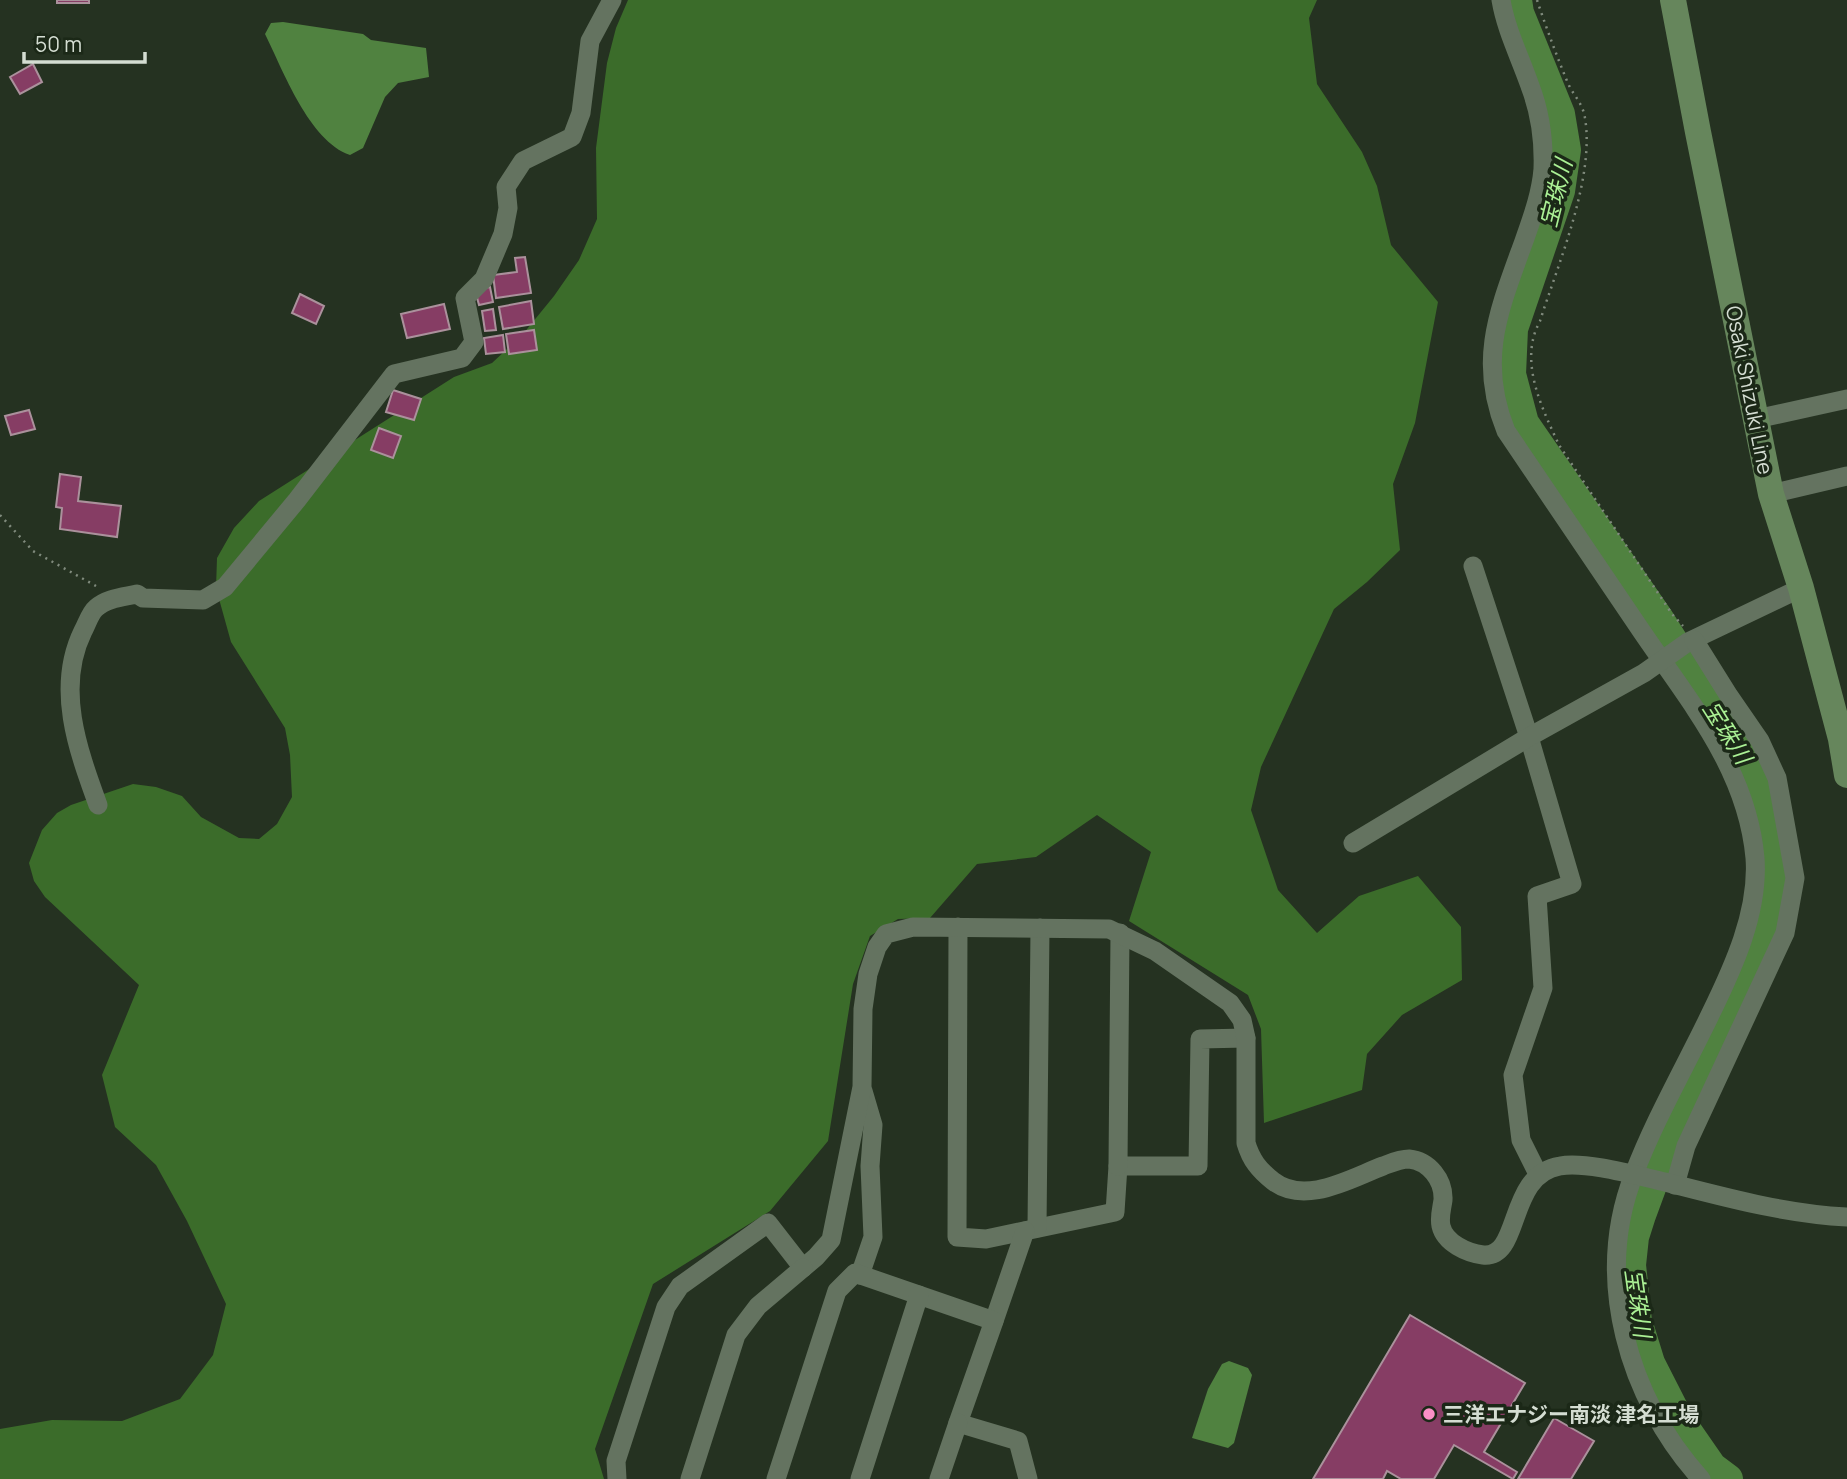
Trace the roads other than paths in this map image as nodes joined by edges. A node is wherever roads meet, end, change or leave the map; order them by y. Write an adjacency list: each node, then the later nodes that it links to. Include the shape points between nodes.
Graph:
1 (612, 0): 14 (street, via 590,41 581,113 572,137 523,161 506,187 503,234 484,279 465,298 474,342 462,358 394,374 225,587 203,600 137,594 94,609 76,646 70,684 71,722)
2 (1501, 0): 11 (street, via 1531,88 1543,154 1540,191 1493,339 1496,402 1506,431)
3 (1673, 0): 5 (main road, Osaki Shizuki Line)
4 (1847, 398): 5 (street)
5 (1756, 419): 7 (main road, Osaki Shizuki Line)
6 (1847, 476): 7 (street)
7 (1771, 494): 9 (main road, Osaki Shizuki Line)
8 (1473, 566): 12 (street)
9 (1801, 588): 10 (street); 13 (main road, Osaki Shizuki Line)
10 (1691, 641): 11 (street); 20 (street, via 1760,741 1777,778 1795,878 1784,933)
11 (1664, 658): 12 (street); 21 (street, via 1712,731 1744,800 1755,860 1751,909 1728,978)
12 (1530, 737): 15 (street); 24 (street, via 1572,884 1537,896 1543,988 1514,1068 1521,1140)
13 (1846, 758)
14 (98, 805)
15 (1353, 843)
16 (958, 928): 17 (street); 22 (street, via 901,929 886,934 877,947 863,1009); 28 (street, via 957,1237 986,1238)
17 (1040, 928): 18 (street); 28 (street)
18 (1120, 933): 19 (street, via 1230,1003 1242,1020); 23 (street)
19 (1246, 1038): 23 (street, via 1200,1039 1198,1166); 24 (street, via 1245,1133 1258,1168 1279,1185 1312,1191 1401,1160 1421,1163 1441,1184 1445,1234 1458,1246 1485,1255 1498,1252 1509,1236 1524,1192)
20 (1727, 1060): 21 (street); 26 (street)
21 (1686, 1063): 25 (street)
22 (862, 1087): 29 (street, via 834,1231); 30 (street, via 873,1125 873,1237)
23 (1118, 1166): 28 (street, via 1115,1212)
24 (1538, 1174): 25 (street, via 1560,1166)
25 (1637, 1176): 26 (street); 40 (street, via 1618,1236 1620,1307 1627,1348 1654,1412)
26 (1672, 1184): 27 (street, via 1767,1206)
27 (1847, 1217)
28 (1031, 1230): 32 (street)
29 (803, 1268): 34 (street, via 768,1223 680,1286 666,1307 616,1461); 35 (street, via 758,1306 736,1335)
30 (860, 1275): 31 (street); 36 (street, via 855,1273 837,1291)
31 (919, 1295): 32 (street); 37 (street)
32 (993, 1321): 33 (street)
33 (958, 1423): 38 (street); 39 (street, via 1018,1441)
34 (617, 1479)
35 (690, 1479)
36 (776, 1479)
37 (860, 1479)
38 (939, 1479)
39 (1028, 1479)
40 (1701, 1479)

